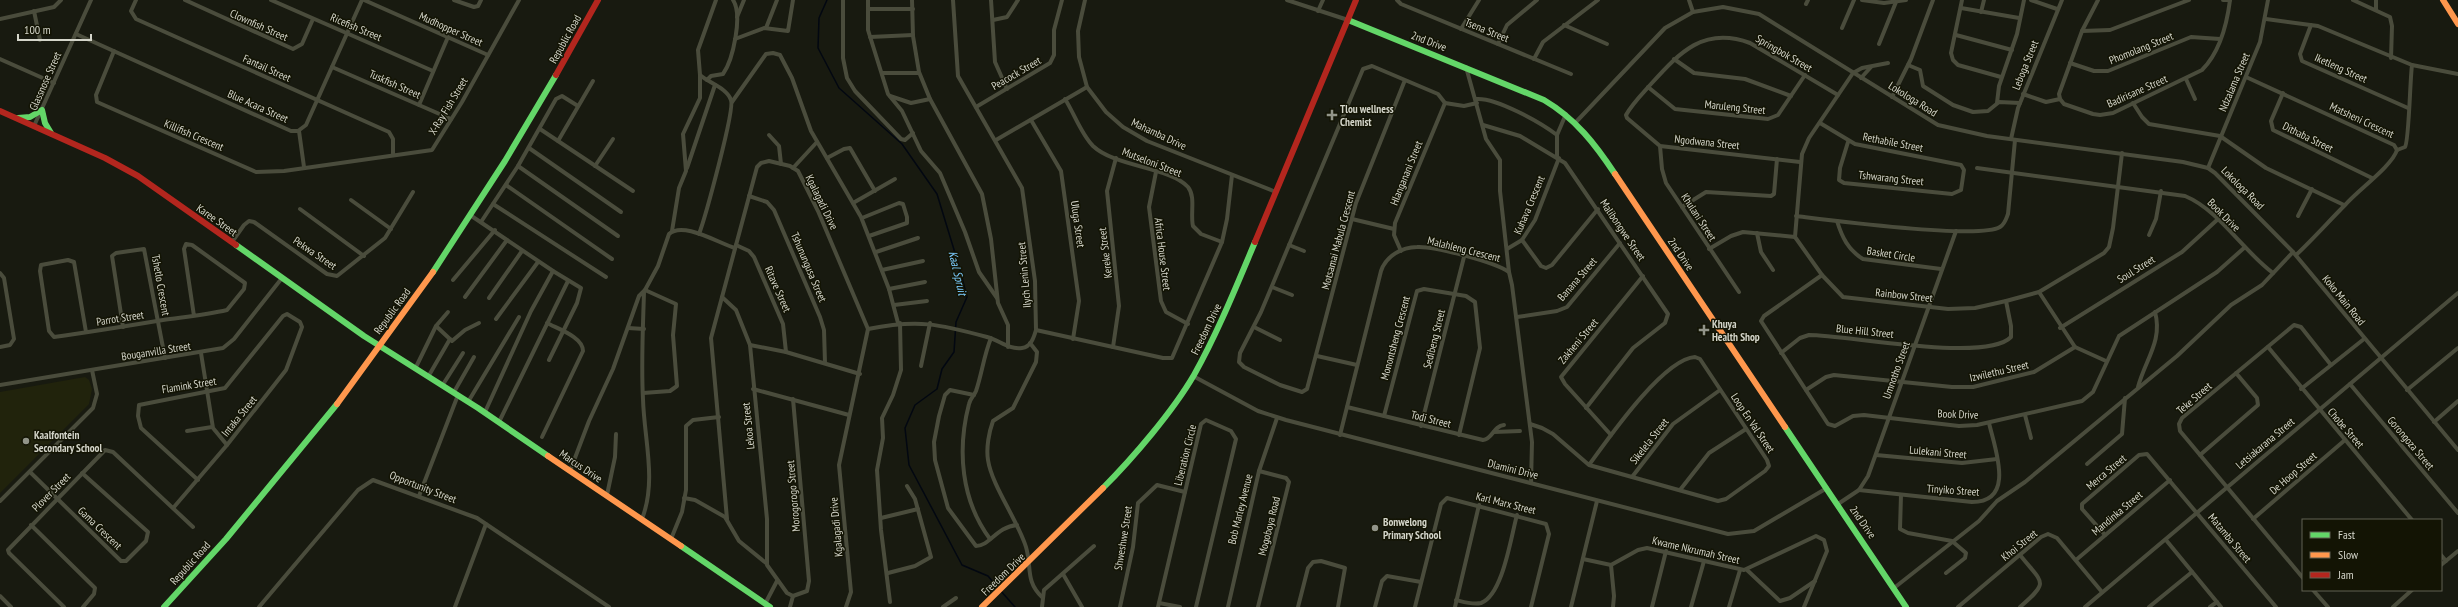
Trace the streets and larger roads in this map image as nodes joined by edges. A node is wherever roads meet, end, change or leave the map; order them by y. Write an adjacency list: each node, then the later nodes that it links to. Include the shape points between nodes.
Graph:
1 (60, 0): 55 (street, via 56,6)
2 (91, 0): 74 (street, Glassnose Street)
3 (136, 0): 128 (street, Fantail Street, via 131,11 136,19)
4 (184, 0): 62 (street, Clownfish Street, via 291,48 300,46)
5 (271, 0): 62 (street, Ricefish Street)
6 (363, 0): 73 (street, Blue Acara Street); 77 (street, Mudhopper Street)
7 (454, 0): 8 (street, via 474,8)
8 (481, 0)
9 (519, 0): 87 (street, X-Ray Fish Street)
10 (598, 0): 205 (street, Republic Road, via 532,116)
11 (716, 0): 105 (street, via 698,50)
12 (733, 0): 59 (street)
13 (744, 0): 59 (street)
14 (777, 0): 69 (street)
15 (793, 0): 69 (street, via 788,31)
16 (843, 0): 153 (street, via 843,58 848,81 901,139 905,140)
17 (868, 0): 51 (street)
18 (912, 0): 52 (street)
19 (953, 0): 138 (street, Ilych Lenin Street, via 957,74)
20 (991, 0): 64 (street)
21 (1018, 0): 64 (street, via 1007,17)
22 (1062, 0): 118 (street, Peacock Street, via 1056,16 1054,55 1051,62)
23 (1085, 0): 116 (street, Mahamba Drive, via 1077,35 1079,58)
24 (1287, 0): 56 (street)
25 (1323, 0): 56 (street)
26 (1356, 0): 65 (street, Freedom Drive)
27 (1397, 0): 71 (street, Tsena Street)
28 (1479, 0): 71 (street)
29 (1537, 0): 82 (street, via 1508,25)
30 (1598, 0): 67 (street)
31 (1688, 0): 57 (street)
32 (1854, 0): 70 (street)
33 (1862, 0): 48 (street, via 1873,3)
34 (1906, 0): 48 (street)
35 (1932, 0): 94 (street)
36 (1962, 0): 50 (street)
37 (1984, 0): 58 (street)
38 (2024, 0): 60 (street)
39 (2031, 0): 53 (street)
40 (2062, 0): 53 (street, Leboga Street)
41 (2098, 0): 72 (street)
42 (2190, 0): 72 (street, via 2110,30)
43 (2223, 0): 44 (street)
44 (2230, 0): 80 (street, Badirisane Street)
45 (2268, 0): 63 (street, Ndzalama Street)
46 (2353, 0): 54 (street)
47 (2376, 0): 54 (street)
48 (1896, 2): 84 (street)
49 (2444, 2): 66 (street)
50 (1961, 8): 58 (street); 76 (street)
51 (868, 9): 52 (street); 78 (street)
52 (913, 9): 75 (street)
53 (2057, 10): 120 (street, Leboga Street)
54 (2376, 10): 88 (street, via 2391,20)
55 (34, 11): 61 (street); 81 (street)
56 (1318, 11): 65 (street)
57 (1693, 12): 102 (street, Lokologa Road, via 1723,7 1759,14); 147 (street, Lokologa Road, via 1656,35)
58 (1981, 12): 60 (street)
59 (737, 17): 79 (street)
60 (2019, 18): 85 (street)
61 (0, 19)
62 (313, 19): 73 (street, Ricefish Street)
63 (2266, 19): 68 (street); 108 (street, Ndzalama Street)
64 (993, 20): 118 (street, via 996,64)
65 (1348, 20): 98 (street, 2nd Drive); 195 (street, Freedom Drive)
66 (2458, 24)
67 (1564, 25): 83 (street); 90 (street, via 1543,42)
68 (2311, 25): 88 (street); 139 (street, Iketleng Street, via 2300,54 2302,61)
69 (766, 28): 79 (street)
70 (1842, 28)
71 (1461, 29): 82 (street, Tsena Street)
72 (2082, 31): 93 (street)
73 (347, 33): 97 (street, Blue Acara Street); 99 (street, Ricefish Street)
74 (76, 34): 86 (street, Blue Acara Street); 114 (street, Glassnose Street)
75 (913, 35): 78 (street); 101 (street)
76 (1956, 35): 85 (street); 107 (street, via 1952,53 1954,63)
77 (448, 37): 87 (street, Mudhopper Street); 99 (street)
78 (870, 37): 100 (street)
79 (735, 39): 111 (street, via 724,73)
80 (2220, 39): 93 (street, Phomolang Street, via 2191,37 2108,71 2094,71); 110 (street, Badirisane Street, via 2207,66)
81 (40, 40)
82 (1498, 44): 90 (street, Tsena Street)
83 (1607, 44)
84 (1878, 44)
85 (2012, 50): 107 (street)
86 (114, 51): 152 (street, Blue Acara Street, via 291,131); 177 (street, Killifish Crescent, via 95,97 98,104 256,172)
87 (488, 55): 145 (street, X-Ray Fish Street)
88 (2391, 58): 95 (street)
89 (0, 59): 114 (street)
90 (1534, 59): 103 (street, Tsena Street)
91 (1674, 59): 106 (street, Springbok Street, via 1698,42 1729,38 1750,43); 117 (street, Springbok Street); 123 (street, via 1694,73 1745,79)
92 (1888, 63): 96 (street)
93 (2070, 63): 129 (street, via 2060,90)
94 (1908, 65): 124 (street); 133 (street, via 1920,70 1922,86 1959,108 1984,112)
95 (2412, 65): 104 (street); 139 (street)
96 (1872, 66): 102 (street); 109 (street)
97 (332, 67): 128 (street, Blue Acara Street); 136 (street, Tuskfish Street)
98 (1466, 67): 130 (street); 143 (street, 2nd Drive, via 1535,95)
99 (433, 71): 136 (street)
100 (882, 73): 101 (street); 122 (street)
101 (919, 73): 125 (street)
102 (1853, 73): 109 (street, Lokologa Road); 121 (street)
103 (1571, 74)
104 (2458, 74)
105 (700, 75): 111 (street); 182 (street, via 699,100 683,134)
106 (1805, 75): 121 (street, Springbok Street); 123 (street, Maruleng Street)
107 (2001, 77): 133 (street)
108 (2246, 77): 119 (street, Matsheni Crescent); 157 (street, Ndzalama Street)
109 (1861, 78): 124 (street, Lokologa Road)
110 (2186, 79): 126 (street); 135 (street, Badirisane Street)
111 (707, 80): 115 (street)
112 (1405, 80): 132 (street, via 1438,94); 209 (street, Motsamai Mabula Crescent); 230 (street, Motsamai Mabula Crescent, via 1372,66 1363,69)
113 (593, 81): 137 (street)
114 (54, 83): 140 (street, Glassnose Street)
115 (715, 85): 131 (street, via 726,93); 182 (street)
116 (1087, 87): 127 (street); 185 (street, Mahamba Drive, via 1106,112 1132,134)
117 (1648, 87): 123 (street, Maruleng Street, via 1675,109 1768,119 1778,115); 142 (street, Springbok Street)
118 (1007, 89): 138 (street, Peacock Street)
119 (2283, 93): 166 (street, Matsheni Crescent, via 2394,146); 186 (street, Dithaba Street, via 2271,121 2273,130)
120 (2023, 94): 129 (street, via 2046,102); 134 (street, Leboga Street)
121 (1838, 95): 148 (street)
122 (889, 96): 125 (street, via 911,103); 153 (street, via 902,111)
123 (1790, 96)
124 (1892, 97): 160 (street, Lokologa Road, via 1938,125)
125 (930, 98): 270 (street, via 982,194 991,239)
126 (2195, 98)
127 (1065, 99): 146 (street); 171 (street, Mutseloni Street, via 1093,146)
128 (317, 100): 152 (street, Blue Acara Street, via 306,125); 168 (street, Fantail Street, via 391,132)
129 (2060, 100): 135 (street, Badirisane Street, via 2064,104 2100,116)
130 (1476, 101): 132 (street, via 1464,106); 149 (street); 156 (street, via 1487,100 1532,119)
131 (732, 102): 162 (street, via 766,54 779,54 792,78 807,122); 219 (street, via 725,141)
132 (1445, 103): 213 (street, Hlanganani Street)
133 (1997, 103): 134 (street)
134 (2020, 103): 160 (street, Leboga Street)
135 (2133, 103): 157 (street, via 2149,124)
136 (420, 105): 145 (street, Tuskfish Street)
137 (578, 106): 151 (street, via 559,96); 161 (street)
138 (976, 107): 159 (street, Ilych Lenin Street)
139 (2408, 108): 166 (street, via 2408,142 2405,147)
140 (42, 110): 144 (street, via 30,117); 150 (street, Glassnose Street); 154 (street)
141 (0, 111): 144 (street, Karee Street)
142 (1627, 112): 164 (street, Ngodwana Street, via 1627,118)
143 (1566, 114): 147 (street, 2nd Drive); 156 (street)
144 (17, 118): 150 (street, Karee Street)
145 (451, 119): 168 (street, X-Ray Fish Street, via 432,150)
146 (1030, 120): 159 (street); 300 (street, Uluga Street, via 1061,171 1079,301)
147 (1576, 122): 396 (street, 2nd Drive, via 1596,146)
148 (1820, 123): 163 (street, Rethabile Street); 173 (street, via 1805,146)
149 (1482, 125): 169 (street, Malibongwe Street, via 1520,136); 233 (street, via 1486,139 1500,160 1500,191)
150 (34, 126): 154 (street, Karee Street)
151 (540, 129): 161 (street); 165 (street)
152 (299, 131): 177 (street)
153 (913, 133): 270 (street, via 925,156 940,173 979,272)
154 (51, 134): 227 (street, Karee Street, via 127,169)
155 (769, 135): 174 (street, via 779,146)
156 (1557, 135): 169 (street, Kuhava Crescent)
157 (2220, 136): 180 (street, Ndzalama Street); 190 (street, via 2255,162)
158 (613, 139): 176 (street)
159 (996, 140): 295 (street, Ilych Lenin Street, via 1023,190 1035,287)
160 (2013, 140): 167 (street, Lokologa Road); 184 (street, Leboga Street)
161 (558, 141): 176 (street)
162 (817, 142): 170 (street); 178 (street)
163 (1848, 142): 181 (street, Rethabile Street, via 1959,164); 181 (street, Tshwarang Street, via 1838,174 1839,180 1844,183 1956,194 1962,187)
164 (1660, 146): 172 (street, Ngodwana Street); 201 (street, Khulani Street, via 1663,176)
165 (529, 148): 175 (street); 204 (street)
166 (2397, 150): 186 (street, Matsheni Crescent, via 2389,164)
167 (2122, 153): 180 (street, Lokologa Road); 189 (street, Rainbow Street)
168 (393, 154): 177 (street, X-Ray Fish Street)
169 (1558, 157): 203 (street, Malibongwe Street); 226 (street, Kuhava Crescent, via 1535,220)
170 (827, 158): 192 (street, via 850,148); 198 (street)
171 (1116, 158): 183 (street, Mutseloni Street); 309 (street, Kereke Street, via 1107,189 1119,306)
172 (1777, 159): 173 (street, Ngodwana Street); 201 (street, via 1772,196 1706,192)
173 (1800, 162): 206 (street)
174 (781, 164): 178 (street, Kgalagadi Drive); 196 (street, Kgalagadi Drive, via 767,161 758,166)
175 (518, 166): 188 (street); 221 (street)
176 (596, 166): 191 (street)
177 (304, 168)
178 (793, 168): 294 (street, Kgalagadi Drive, via 799,173 818,211)
179 (1976, 168): 184 (street, Book Drive)
180 (2208, 168): 239 (street, Lokologa Road)
181 (1964, 170)
182 (686, 171): 216 (street, via 679,188)
183 (1156, 172): 228 (street, Mutseloni Street, via 1174,178 1188,187 1192,198 1193,226 1201,234); 286 (street, Africa House Street, via 1149,208 1161,305 1166,312)
184 (2013, 172): 189 (street, Book Drive); 217 (street, Leboga Street, via 2008,214 2004,223 1997,228)
185 (1232, 175): 195 (street, Mahamba Drive); 228 (street)
186 (2372, 178): 200 (street, Matsheni Crescent)
187 (895, 180): 192 (street)
188 (506, 185): 199 (street); 242 (street)
189 (2118, 186): 193 (street, Book Drive); 263 (street, Rainbow Street, via 2112,238 2104,253)
190 (2312, 189): 200 (street); 207 (street)
191 (633, 191)
192 (875, 191): 198 (street)
193 (2161, 191): 211 (street, Book Drive, via 2192,199); 220 (street, via 2156,219)
194 (413, 192): 214 (street, Pekwa Street)
195 (1276, 192): 331 (street, Freedom Drive, via 1221,323)
196 (749, 196): 231 (street, Kgalagadi Drive); 323 (street, Tshunungusa Street, via 767,202 774,210 820,317)
197 (351, 200): 214 (street)
198 (853, 203): 208 (street)
199 (494, 204): 212 (street); 254 (street)
200 (2344, 205): 239 (street, Matsheni Crescent, via 2325,227)
201 (1682, 207): 234 (street, Khulani Street)
202 (300, 209): 240 (street)
203 (1598, 209): 226 (street, Kuhava Crescent, via 1549,268 1541,266); 229 (street, Malibongwe Street)
204 (621, 212)
205 (470, 215): 212 (street); 306 (street, Republic Road)
206 (1796, 216): 210 (street); 223 (street)
207 (2298, 216)
208 (862, 218): 222 (street); 222 (street, via 899,203 903,204 907,223)
209 (1352, 219): 213 (street); 317 (street, Motsamai Mabula Crescent)
210 (1837, 220): 217 (street); 245 (street, Basket Circle, via 1845,241 1856,256 1863,260)
211 (2217, 220): 232 (street, Book Drive); 292 (street, Soul Street, via 2182,252)
212 (481, 222): 215 (street)
213 (1394, 228): 237 (street)
214 (391, 229): 240 (street, Pekwa Street, via 380,244)
215 (495, 230): 225 (street); 256 (street)
216 (672, 231): 219 (street, Ritave Street, via 686,229); 261 (street, via 667,236 664,252)
217 (1956, 231): 245 (street, Umnotho Street)
218 (1757, 232): 223 (street); 234 (street, via 1738,232); 247 (street, via 1761,252)
219 (699, 234): 231 (street, Ritave Street)
220 (2149, 235)
221 (618, 236)
222 (869, 236): 238 (street)
223 (1795, 237): 252 (street, Rainbow Street)
224 (918, 238): 238 (street)
225 (507, 240): 235 (street); 267 (street)
226 (1522, 240): 233 (street)
227 (232, 242): 240 (street, Pekwa Street, via 246,223 254,222 332,277 339,276); 255 (street, Karee Street)
228 (1222, 242): 286 (street)
229 (1620, 243): 253 (street, Malibongwe Street); 279 (street, Banana Street, via 1567,307)
230 (1289, 245): 236 (street); 259 (street, Motsamai Mabula Crescent)
231 (736, 246): 268 (street, Kgalagadi Drive); 314 (street, Ritave Street, via 749,251 754,257 784,324)
232 (2244, 248): 251 (street, Book Drive); 276 (street, Book Drive, via 2217,272)
233 (1507, 249): 249 (street)
234 (1709, 249): 262 (street, Khulani Street)
235 (522, 251): 244 (street); 269 (street)
236 (1304, 251)
237 (1401, 251): 241 (street, Malahleng Crescent, via 1421,247); 324 (street, Malahleng Crescent, via 1389,258 1382,267)
238 (876, 252): 246 (street)
239 (2295, 254): 251 (street); 301 (street, Koko Main Road)
240 (364, 256)
241 (1464, 257): 249 (street, Malahleng Crescent, via 1494,264); 265 (street, Sedibeng Street)
242 (612, 259)
243 (923, 261): 246 (street)
244 (538, 262): 248 (street); 280 (street)
245 (1941, 269): 274 (street, Umnotho Street)
246 (882, 270): 260 (street)
247 (1773, 270)
248 (553, 272): 257 (street); 354 (street, via 530,311)
249 (1509, 272): 279 (street, Malahleng Crescent)
250 (0, 273): 308 (street, via 4,278 14,340 10,345)
251 (2273, 273): 337 (street, via 2251,294 2231,305)
252 (1822, 275): 274 (street, Rainbow Street, via 1843,296); 316 (street, Book Drive, via 1761,320)
253 (1643, 276): 352 (street, Zakheni Street, via 1562,374 1563,382); 352 (street, Malibongwe Street, via 1668,316 1665,323 1633,348)
254 (606, 277)
255 (282, 278): 306 (street, Karee Street); 313 (street, Bouganvilla Street, via 228,345 221,349)
256 (453, 280)
257 (568, 281): 283 (street); 297 (street, via 582,290)
258 (925, 282): 260 (street)
259 (1272, 287): 266 (street); 290 (street, Motsamai Mabula Crescent)
260 (889, 289): 273 (street)
261 (645, 291): 291 (street, via 639,296); 293 (street); 344 (street, via 676,304 673,335 677,386 674,391)
262 (1740, 292)
263 (2039, 292): 272 (street, Rainbow Street); 292 (street)
264 (2458, 293): 320 (street, Letsiakarana Street)
265 (1455, 294): 356 (street, Monontsheng Crescent, via 1424,289 1417,291); 366 (street, Sedibeng Street); 374 (street, Monontsheng Crescent, via 1474,300 1480,342)
266 (1292, 295)
267 (465, 297)
268 (722, 297): 304 (street, Lekoa Street, via 736,310); 358 (street, Kgalagadi Drive, via 711,338)
269 (489, 298)
270 (997, 299): 307 (street, via 1008,325)
271 (927, 301): 273 (street)
272 (2006, 301): 274 (street, Rainbow Street, via 1963,309); 305 (street, Blue Hill Street, via 2012,331 2008,340 1973,348)
273 (894, 305): 284 (street)
274 (1928, 307): 305 (street, Umnotho Street)
275 (448, 312): 287 (street)
276 (2155, 312): 322 (street, Book Drive, via 2117,338); 337 (street, via 2159,327 2158,336)
277 (194, 316): 277 (street, Parrot Street, via 227,310 244,289 245,283 194,246 186,244 184,249); 281 (street, Parrot Street)
278 (519, 317): 350 (street)
279 (1517, 317): 364 (street, Malahleng Crescent)
280 (496, 319)
281 (158, 321): 288 (street, Parrot Street); 288 (street, Tshetlo Crescent, via 147,254 141,248 112,256); 319 (street, Tshetlo Crescent)
282 (479, 323): 299 (street, via 465,330 454,340)
283 (547, 323): 297 (street); 361 (street)
284 (899, 323): 285 (street); 294 (street); 416 (street, via 900,373 882,420 883,438 877,470)
285 (930, 323): 298 (street); 326 (street)
286 (1188, 324): 309 (street, via 1170,358)
287 (436, 326): 299 (street); 327 (street)
288 (123, 327): 296 (street, Parrot Street)
289 (302, 327): 343 (street, Flamink Street, via 292,316 284,315 227,387); 379 (street, Intaka Street, via 286,370)
290 (1254, 327): 302 (street); 317 (street, Motsamai Mabula Crescent, via 1240,353 1240,362 1244,367 1280,385 1297,391 1306,391)
291 (628, 328): 293 (street); 386 (street)
292 (2060, 328): 310 (street)
293 (644, 329): 344 (street)
294 (868, 329): 330 (street, Kgalagadi Drive)
295 (1036, 330): 300 (street); 303 (street)
296 (86, 332): 296 (street, Parrot Street, via 74,262 68,260 40,266 50,331 54,337)
297 (563, 332): 321 (street); 376 (street, via 582,343 582,353)
298 (991, 338): 307 (street); 346 (street)
299 (450, 339): 332 (street)
300 (1073, 339): 309 (street)
301 (2364, 339): 320 (street, Koko Main Road); 325 (street)
302 (1280, 340)
303 (1030, 343): 307 (street, via 1023,348); 423 (street, via 1038,354 1036,362 1013,408 994,419 989,438 989,464)
304 (750, 345): 314 (street); 338 (street, Lekoa Street)
305 (1915, 345): 316 (street, Blue Hill Street, via 1809,335 1800,338); 333 (street, Umnotho Street)
306 (379, 346): 327 (street, Marcus Drive); 470 (street, Republic Road, via 306,443)
307 (1008, 346)
308 (0, 347)
309 (1113, 347)
310 (2074, 347): 322 (street); 333 (street, Izwilethu Street, via 2034,372 1973,387)
311 (2268, 347): 325 (street, Teke Street, via 2297,325); 329 (street, Teke Street); 339 (street, Chobe Street)
312 (2458, 348): 342 (street)
313 (201, 352): 319 (street, Bouganvilla Street); 343 (street)
314 (786, 352): 323 (street)
315 (463, 353): 336 (street)
316 (1781, 353): 341 (street, Book Drive)
317 (1317, 356): 324 (street)
318 (474, 357): 345 (street)
319 (165, 358): 328 (street, Bouganvilla Street)
320 (2381, 358): 334 (street, Letsiakarana Street); 342 (street, Koko Main Road)
321 (549, 360)
322 (2106, 361): 357 (street, Book Drive, via 2093,392 2086,399)
323 (825, 363): 330 (street)
324 (1357, 365): 351 (street, Malahleng Crescent)
325 (2331, 365): 339 (street)
326 (921, 366)
327 (415, 369): 332 (street, Marcus Drive)
328 (92, 370): 335 (street, Bouganvilla Street); 388 (street, via 97,394 94,406)
329 (2236, 373): 382 (street, Teke Street, via 2179,422 2180,431); 382 (street, via 2257,398 2258,405)
330 (860, 374): 355 (street, Kgalagadi Drive)
331 (1193, 376): 359 (street, Dlamini Drive, via 1250,407); 438 (street, Freedom Drive, via 1123,467)
332 (428, 377): 336 (street, Marcus Drive)
333 (1901, 381): 341 (street, Izwilethu Street, via 1834,375 1826,377); 360 (street, Umnotho Street)
334 (2350, 384): 353 (street, Letsiakarana Street); 414 (street, Gorongoza Street)
335 (0, 385)
336 (442, 386): 345 (street, Marcus Drive)
337 (2137, 388): 347 (street)
338 (754, 389): 348 (street); 440 (street, Lekoa Street, via 767,519)
339 (2301, 389): 353 (street, Chobe Street)
340 (1720, 390): 368 (street, Loop En Val Street); 375 (street, Loop En Val Street, via 1700,359 1692,357 1653,384); 390 (street, Sikelela Street, via 1673,424)
341 (1806, 390): 360 (street, Book Drive, via 1830,425 1839,425 1858,415)
342 (2407, 390): 362 (street, Koko Main Road)
343 (207, 391): 367 (street); 391 (street, Flamink Street, via 140,403 138,411 139,424 143,431)
344 (643, 393): 417 (street, via 649,492)
345 (456, 394): 350 (street, Marcus Drive); 401 (street)
346 (974, 395): 426 (street, via 967,411 962,463 972,512); 426 (street, via 952,390 946,393 936,432 934,456 940,486 949,511 976,546 982,545)
347 (2125, 398): 384 (street, via 2122,434); 408 (street, via 2025,482)
348 (793, 399): 355 (street); 458 (street, Morogorogo Street, via 809,584 806,591)
349 (2458, 401): 362 (street)
350 (468, 402): 354 (street, Marcus Drive)
351 (1347, 407): 356 (street, Todi Street); 373 (street, Malahleng Crescent)
352 (1586, 408): 375 (street, Zakheni Street)
353 (2319, 410): 378 (street, Chobe Street); 395 (street, Letsiakarana Street)
354 (484, 412): 361 (street, Marcus Drive)
355 (849, 415): 475 (street, Kgalagadi Drive, via 839,465 851,592)
356 (1384, 416): 366 (street, Todi Street)
357 (2025, 416): 363 (street, Book Drive); 377 (street)
358 (719, 417): 404 (street, via 693,420 686,426); 418 (street, Kgalagadi Drive)
359 (1277, 418): 373 (street, Dlamini Drive); 387 (street, Bob Marley Avenue)
360 (1888, 418): 363 (street, Book Drive, via 1959,426); 381 (street, Umnotho Street)
361 (499, 422): 386 (street, Marcus Drive)
362 (2434, 422): 380 (street, Koko Main Road)
363 (1989, 423): 383 (street, Tinyiko Street)
364 (1530, 424): 385 (street, Loop En Val Street, via 1553,434); 393 (street, Malahleng Crescent, via 1533,449)
365 (1504, 425): 371 (street, Todi Street)
366 (1421, 426): 374 (street, Todi Street)
367 (212, 427): 369 (street); 379 (street)
368 (1746, 429): 397 (street, via 1709,453); 397 (street, Loop En Val Street, via 1767,460 1768,466 1765,471 1722,501)
369 (187, 431)
370 (1520, 431): 371 (street)
371 (1494, 432): 374 (street, Todi Street, via 1485,441)
372 (616, 434): 402 (street, via 615,457)
373 (1340, 435): 393 (street, Dlamini Drive)
374 (1459, 435)
375 (1611, 435): 385 (street, Loop En Val Street)
376 (542, 437)
377 (2031, 438)
378 (2345, 440): 419 (street, De Hoop Street); 420 (street, Chobe Street)
379 (227, 445): 391 (street, Intaka Street)
380 (2458, 450)
381 (1876, 455): 383 (street, Lulekani Street, via 1968,464); 398 (street, Umnotho Street)
382 (2200, 455): 395 (street, Teke Street)
383 (1997, 459): 403 (street, Tinyiko Street, via 2000,480)
384 (2087, 464)
385 (1588, 465): 390 (street, Loop En Val Street)
386 (570, 471): 402 (street, Marcus Drive)
387 (1259, 471): 482 (street, Bob Marley Avenue); 483 (street, Mogoboya Road, via 1286,478 1289,482)
388 (30, 472): 405 (street); 406 (street)
389 (82, 474): 405 (street, Plover Street); 405 (street, Gama Crescent, via 148,532 147,540 126,562 121,561); 411 (street, Plover Street, via 104,451 109,450)
390 (1632, 477): 397 (street, Loop En Val Street)
391 (198, 480): 411 (street, Intaka Street)
392 (2170, 480): 413 (street, Matamba Street); 425 (street, Mandinka Street); 425 (street, Merca Street, via 2149,455 2141,454 2083,502 2082,509)
393 (1531, 482): 407 (street, Dlamini Drive)
394 (907, 486): 412 (street)
395 (2226, 487): 413 (street, Letsiakarana Street); 419 (street, Teke Street)
396 (1827, 488): 407 (street, Dlamini Drive, via 1758,530 1738,534); 409 (street, 2nd Drive)
397 (1680, 490)
398 (1859, 490): 400 (street, Tinyiko Street); 409 (street, Umnotho Street)
399 (1185, 492): 465 (street, Liberation Circle); 479 (street, Shweshwe Street, via 1155,485 1138,503 1133,547); 481 (street, Liberation Circle, via 1202,422 1208,420 1232,432 1236,440)
400 (1902, 495): 403 (street, Tinyiko Street, via 1972,502 1983,502); 429 (street, via 1900,530)
401 (419, 496): 421 (street, Opportunity Street, via 477,518); 471 (street, Opportunity Street, via 376,480 362,485)
402 (607, 496): 417 (street, Marcus Drive)
403 (1992, 496): 408 (street)
404 (684, 498): 418 (street, via 695,500); 427 (street)
405 (57, 499): 422 (street, Plover Street)
406 (0, 501)
407 (1596, 501): 435 (street)
408 (1997, 501): 429 (street, via 1985,516)
409 (1838, 504): 453 (street, 2nd Drive)
410 (1479, 505): 415 (street, Karl Marx Street); 452 (street, Karl Marx Street, via 1447,498 1441,504); 461 (street)
411 (174, 507): 424 (street)
412 (918, 509): 416 (street); 447 (street, via 931,558 915,566)
413 (2197, 513): 428 (street, Letsiakarana Street); 503 (street, Matamba Street)
414 (2458, 513)
415 (1517, 515): 461 (street, via 1500,577 1490,597 1476,604); 489 (street, Karl Marx Street, via 1545,522 1549,530)
416 (881, 518): 447 (street)
417 (642, 519): 427 (street, Marcus Drive)
418 (727, 519): 440 (street, via 739,541)
419 (2253, 519): 449 (street, Teke Street)
420 (2411, 519)
421 (486, 524): 472 (street); 473 (street, Opportunity Street)
422 (31, 525): 468 (street, Plover Street, via 8,550 9,554); 469 (street, via 95,588 94,594)
423 (1017, 525): 426 (street, via 1005,527); 438 (street)
424 (193, 527)
425 (2105, 535): 436 (street, Mandinka Street)
426 (990, 538)
427 (671, 540): 464 (street, Marcus Drive)
428 (2166, 540): 446 (street); 456 (street, Letsiakarana Street)
429 (1952, 541): 445 (street, via 1966,553 1965,558); 453 (street)
430 (1094, 546): 448 (street)
431 (2458, 551): 437 (street)
432 (1666, 552): 439 (street, Kwame Nkrumah Street); 442 (street, Kwame Nkrumah Street, via 1642,548); 492 (street)
433 (2020, 555): 436 (street, Khoi Street, via 2048,534 2057,538); 497 (street, Khoi Street); 498 (street, via 2041,585 2039,590)
434 (2442, 555): 437 (street)
435 (1583, 559): 442 (street); 490 (street)
436 (2076, 560): 456 (street, Khoi Street)
437 (2446, 560): 441 (street)
438 (1030, 561): 459 (street, via 1031,583); 477 (street, Freedom Drive)
439 (1704, 561): 443 (street, Kwame Nkrumah Street); 493 (street)
440 (766, 563): 450 (street)
441 (2442, 564)
442 (1611, 566): 491 (street)
443 (1740, 570): 444 (street, Kwame Nkrumah Street); 494 (street)
444 (1747, 570): 451 (street, via 1780,601 1790,598); 451 (street, Kwame Nkrumah Street, via 1816,536 1824,540 1827,550)
445 (1946, 572)
446 (2192, 572): 463 (street); 500 (street)
447 (888, 573): 462 (street)
448 (1063, 574): 459 (street, via 1044,590); 478 (street)
449 (2302, 577)
450 (777, 581): 458 (street); 464 (street)
451 (1815, 581): 495 (street, Kwame Nkrumah Street)
452 (1421, 582): 486 (street, via 1386,576 1382,581); 487 (street)
453 (1894, 588): 496 (street, 2nd Drive)
454 (2314, 591): 504 (street)
455 (2411, 591): 505 (street)
456 (2102, 592): 499 (street, Letsiakarana Street)
457 (0, 596): 467 (street)
458 (793, 596): 474 (street)
459 (1042, 597): 466 (street)
460 (956, 598): 476 (street)
461 (1456, 600): 488 (street)
462 (890, 602)
463 (2217, 602): 501 (street); 502 (street)
464 (768, 605)
465 (1159, 605): 480 (street)
466 (1040, 606)
467 (11, 607)
468 (64, 607)
469 (83, 607)
470 (164, 607)
471 (259, 607)
472 (455, 607)
473 (610, 607)
474 (790, 607)
475 (846, 607)
476 (943, 607)
477 (982, 607)
478 (1082, 607)
479 (1120, 607)
480 (1180, 607)
481 (1196, 607)
482 (1228, 607)
483 (1258, 607)
484 (1298, 607): 485 (street, via 1308,568 1318,560 1345,568)
485 (1338, 607)
486 (1375, 607)
487 (1415, 607)
488 (1455, 607)
489 (1531, 607)
490 (1571, 607)
491 (1613, 607)
492 (1652, 607)
493 (1691, 607)
494 (1729, 607)
495 (1804, 607)
496 (1906, 607)
497 (1958, 607)
498 (2020, 607)
499 (2085, 607)
500 (2149, 607)
501 (2210, 607)
502 (2222, 607)
503 (2276, 607)
504 (2328, 607)
505 (2393, 607)

